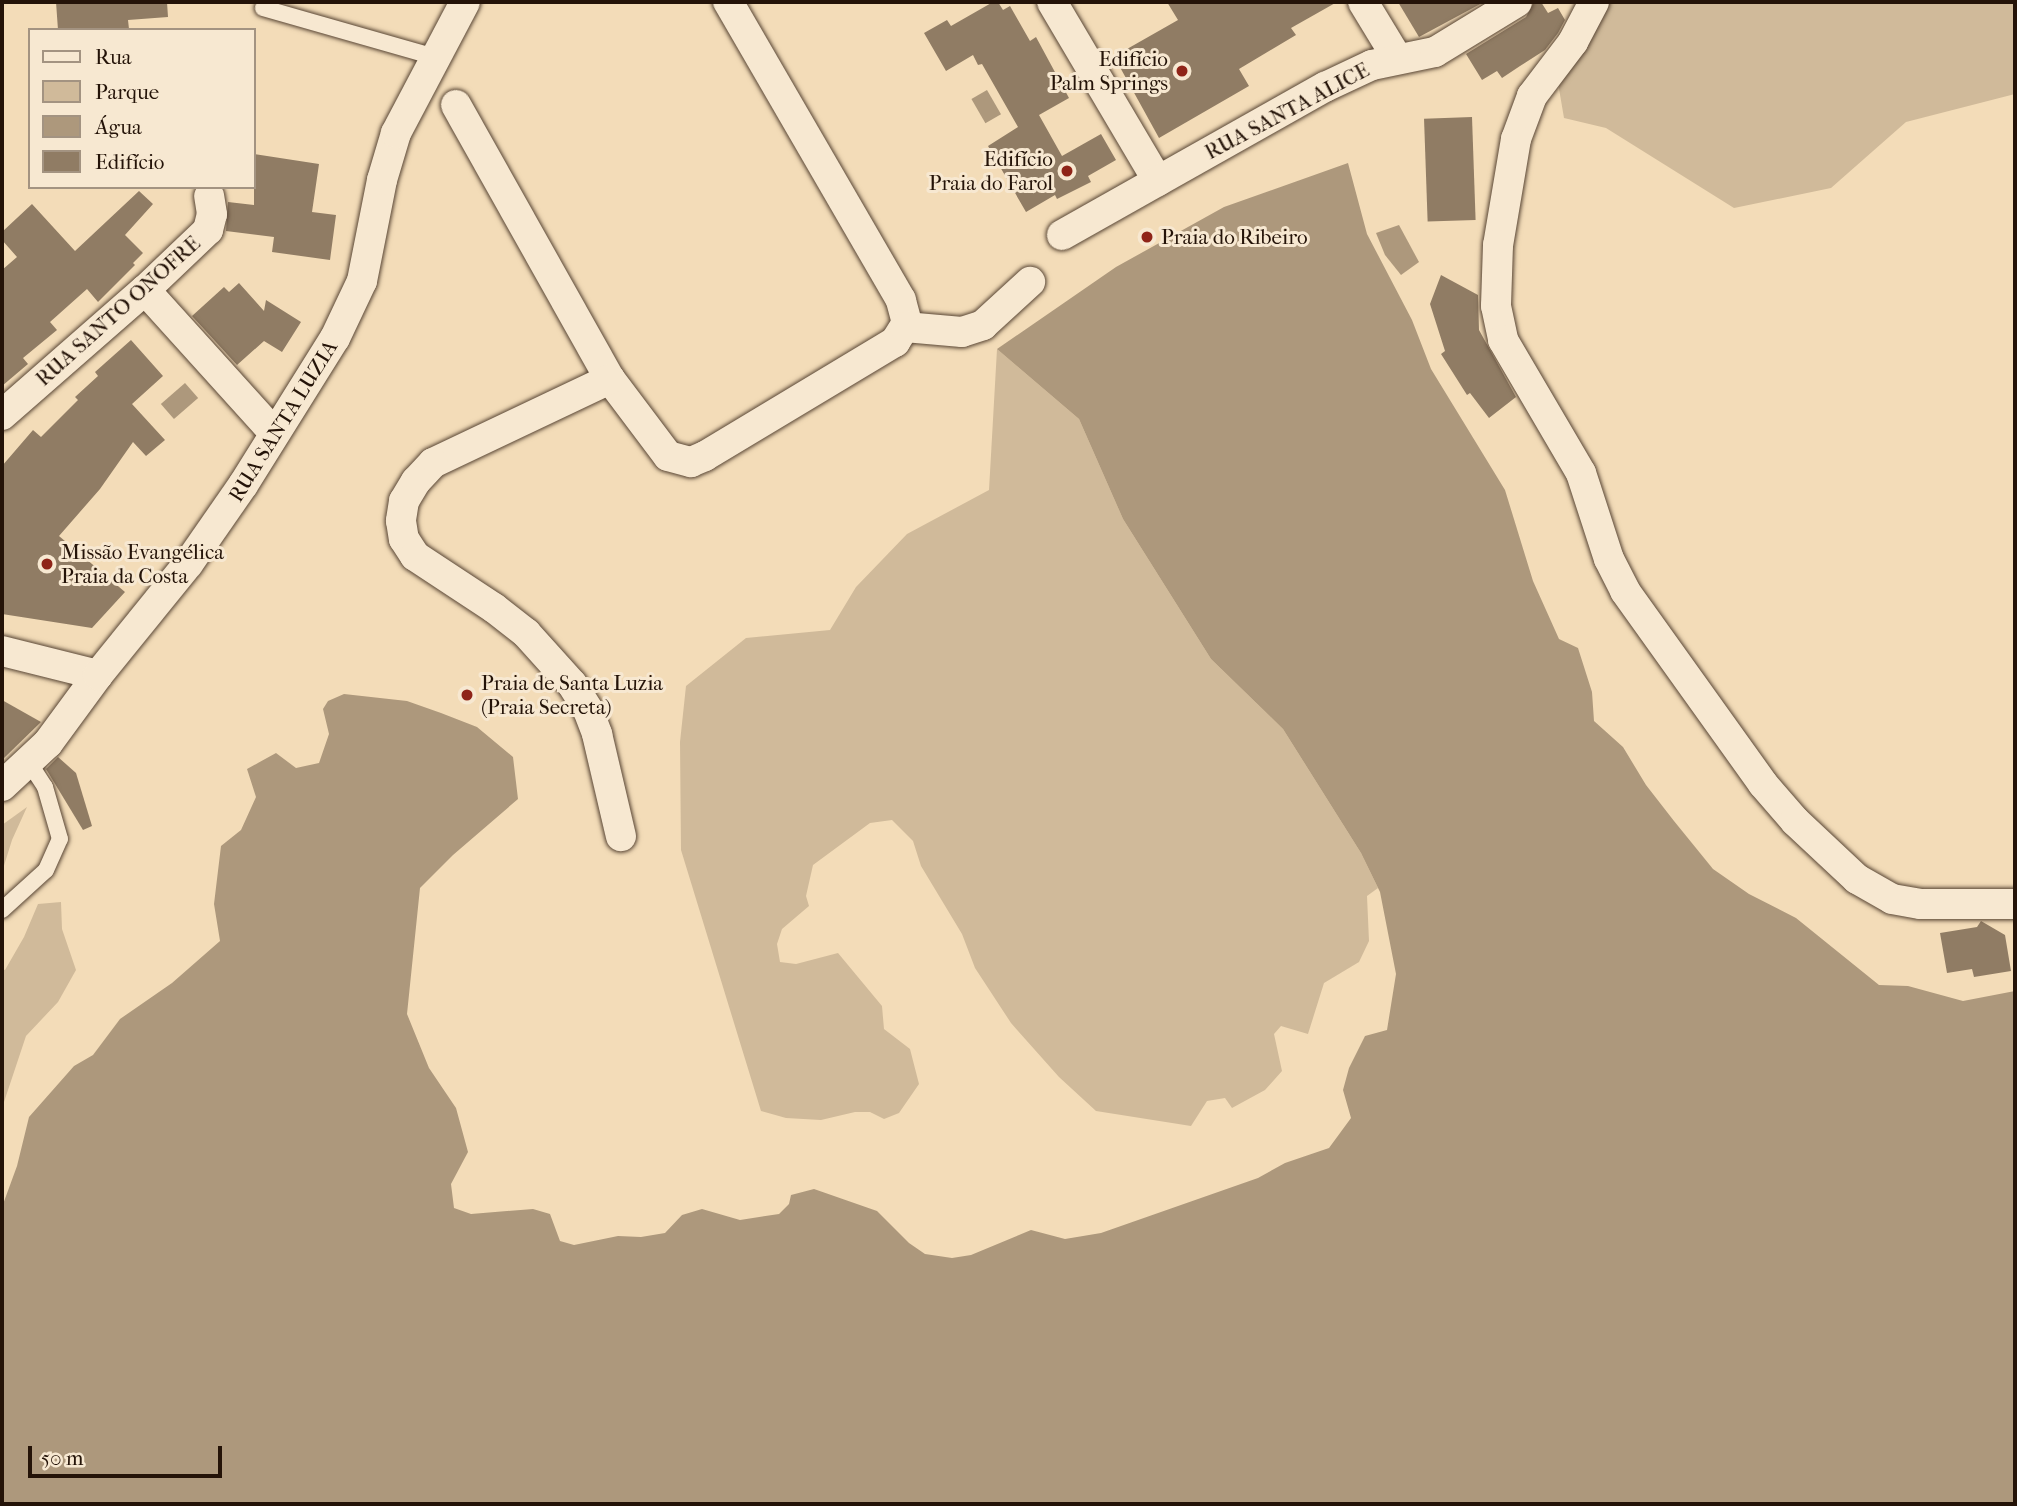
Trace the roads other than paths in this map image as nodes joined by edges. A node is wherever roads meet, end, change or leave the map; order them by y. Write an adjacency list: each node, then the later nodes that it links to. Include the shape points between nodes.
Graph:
1 (465, 2): 8 (street, RUA SANTA LUZIA)
2 (729, 2): 16 (street, via 901,300)
3 (1052, 2): 11 (street)
4 (1363, 2): 9 (street)
5 (1517, 2): 9 (street, RUA SANTA ALICE, via 1435,52)
6 (1594, 2): 25 (street, via 1573,41 1532,96 1516,139 1498,245 1496,306 1503,340 1581,473 1609,559 1625,591 1763,784 1795,821 1857,879 1892,899 1920,904)
7 (263, 8): 8 (lane)
8 (435, 57): 19 (street, RUA SANTA LUZIA, via 388,156 354,304)
9 (1396, 58): 11 (street, RUA SANTA ALICE, via 1325,87)
10 (456, 104): 17 (street)
11 (1158, 181): 13 (street, RUA SANTA ALICE)
12 (209, 196): 15 (street, RUA SANTO ONOFRE, via 212,214 208,230)
13 (1062, 235)
14 (1030, 282): 16 (street, via 983,325 972,329 937,332)
15 (145, 290): 18 (street, RUA SANTO ONOFRE); 19 (street)
16 (905, 327): 17 (street, via 895,342 691,462 668,456)
17 (610, 379): 24 (street, via 433,463 404,501 401,521 404,539 415,556 526,634 572,684 597,734)
18 (2, 415)
19 (274, 433): 21 (street, RUA SANTA LUZIA, via 218,523)
20 (2, 651): 21 (street)
21 (98, 675): 22 (street, RUA SANTA LUZIA)
22 (29, 762): 23 (street, RUA SANTA LUZIA); 26 (lane, via 45,787 60,839 46,870)
23 (2, 786)
24 (621, 836)
25 (2015, 904)
26 (2, 910)

